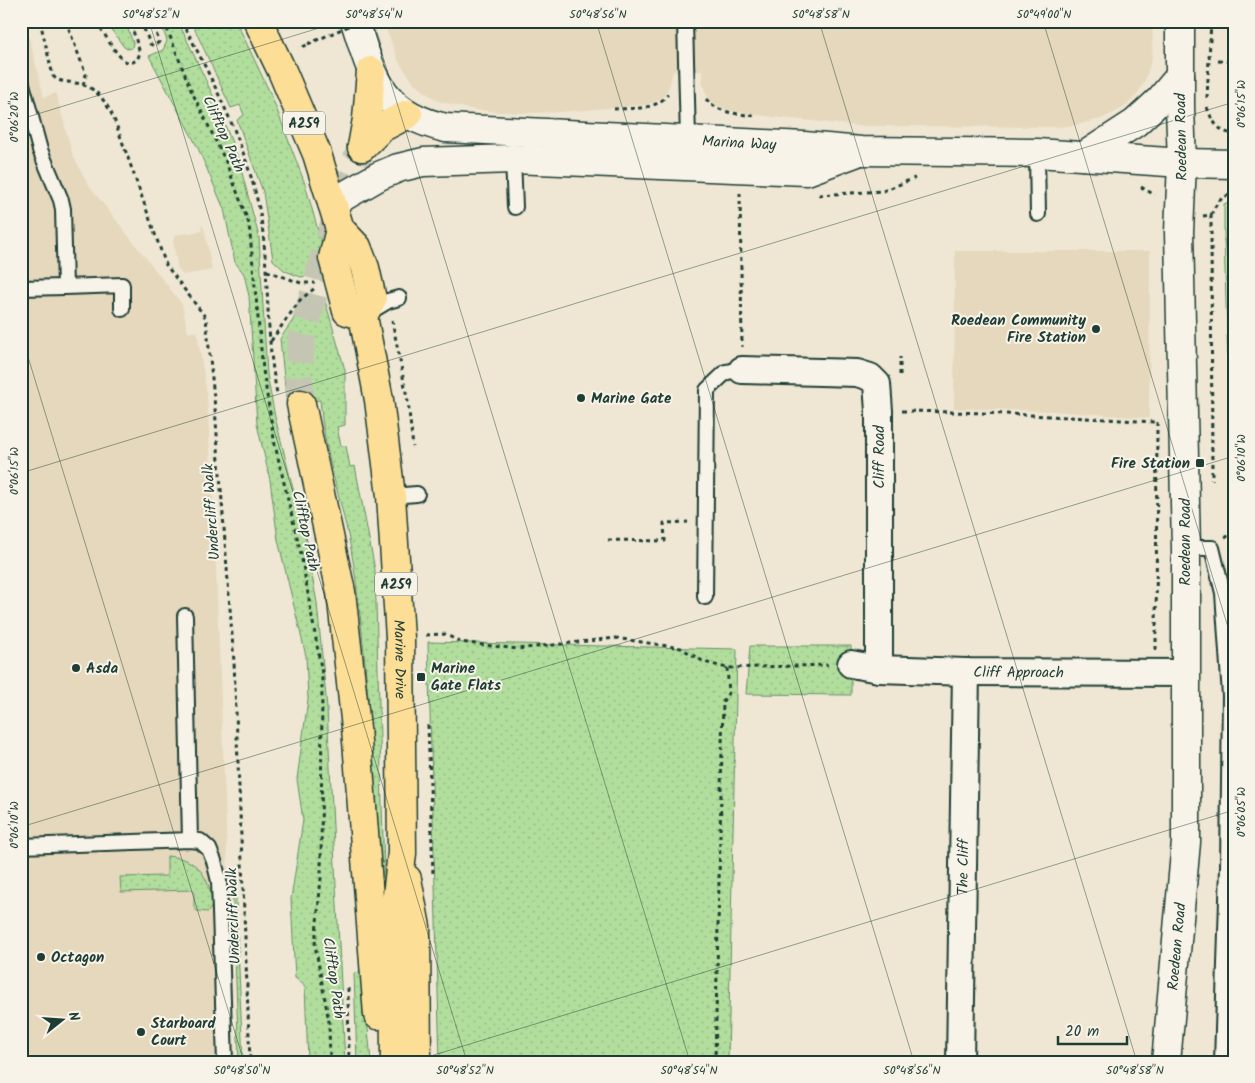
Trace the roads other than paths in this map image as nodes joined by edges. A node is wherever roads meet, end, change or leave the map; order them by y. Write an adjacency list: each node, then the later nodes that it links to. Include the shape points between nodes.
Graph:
1 (258, 21): 16 (main road, A259, via 317,154)
2 (355, 21): 5 (street, Marina Way)
3 (685, 21): 9 (lane)
4 (1180, 21): 6 (street, Roedean Road)
5 (370, 71): 8 (street, Marina Way, via 386,96); 8 (main road, via 362,147 381,128)
6 (1180, 76): 12 (street, via 1143,117); 14 (street, Roedean Road)
7 (21, 80): 19 (lane, via 40,150 63,209)
8 (408, 114): 9 (street, Marina Way, via 434,126 452,129)
9 (688, 139): 10 (street, Marina Way)
10 (861, 151): 11 (street, Marina Way); 13 (street, via 807,171)
11 (1037, 153): 12 (street, Marina Way); 18 (lane)
12 (1084, 156): 14 (street, Marina Way)
13 (513, 159): 16 (street, via 423,162 398,168); 17 (lane)
14 (1182, 163): 15 (street, Marina Way); 28 (street, Roedean Road, via 1179,232)
15 (1234, 164)
16 (332, 203): 23 (main road, A259, via 340,229 332,258 347,310)
17 (515, 207)
18 (1038, 214)
19 (65, 287): 20 (lane); 22 (lane, via 122,285)
20 (21, 288)
21 (399, 298): 23 (lane)
22 (122, 309)
23 (363, 316): 27 (main road, Marine Drive / A259, via 380,400)
24 (742, 370): 29 (lane, via 726,372 707,390); 32 (street, Cliff Road, via 857,373 870,377 877,384)
25 (290, 402): 39 (main road, via 341,592 356,728)
26 (418, 494): 27 (lane)
27 (391, 496): 37 (main road, Marine Drive / A259, via 400,638)
28 (1186, 548): 34 (street, Roedean Road); 44 (lane, via 1212,548 1223,593 1230,696)
29 (705, 597)
30 (185, 616): 35 (lane)
31 (851, 664): 32 (street, Cliff Approach)
32 (879, 669): 33 (street, Cliff Approach)
33 (966, 672): 34 (street, Cliff Approach); 42 (street, The Cliff)
34 (1185, 673): 43 (street, Roedean Road, via 1186,842)
35 (190, 840): 36 (lane); 38 (lane, via 200,841 210,849 219,881)
36 (21, 846)
37 (402, 853): 40 (main road, Marine Drive / A259, via 394,921); 41 (main road, Marine Drive / A259, via 416,926)
38 (225, 1062)
39 (381, 1062)
40 (395, 1062)
41 (418, 1062)
42 (960, 1062)
43 (1166, 1062)
44 (1222, 1062)

